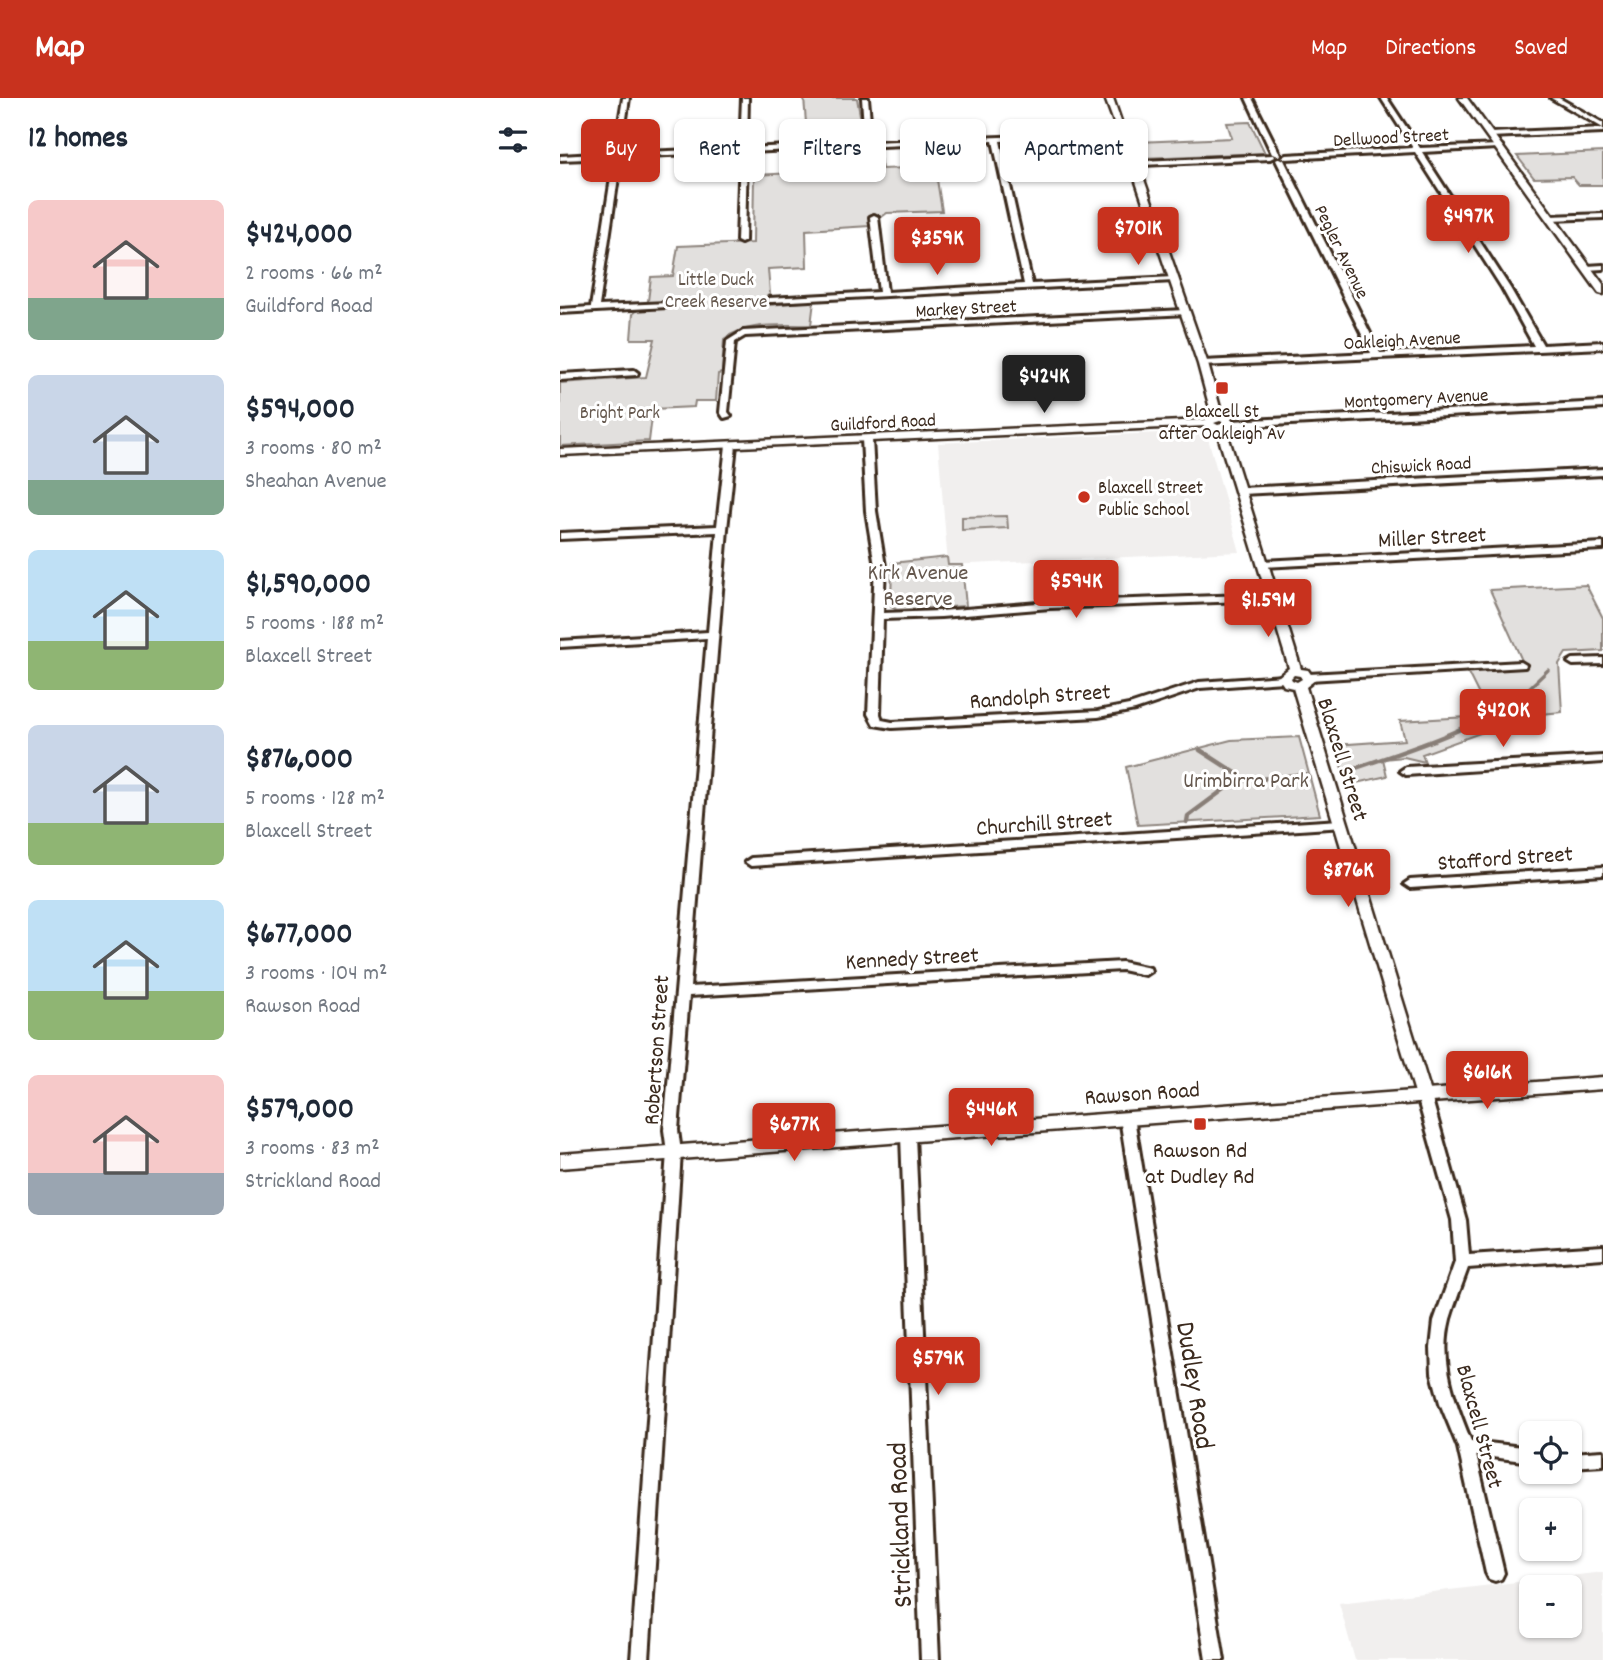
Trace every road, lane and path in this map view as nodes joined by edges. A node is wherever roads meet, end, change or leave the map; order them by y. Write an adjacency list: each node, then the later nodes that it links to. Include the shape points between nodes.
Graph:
1 (626, 98): 9 (street)
2 (745, 98): 10 (street)
3 (865, 98): 11 (street)
4 (1110, 98): 12 (street)
5 (1249, 98): 21 (street, Pegler Avenue)
6 (1384, 98): 19 (street)
7 (1463, 98): 14 (main road)
8 (1554, 98): 13 (street)
9 (623, 119)
10 (744, 119)
11 (867, 119)
12 (1117, 119)
13 (1603, 128): 14 (street)
14 (1490, 135): 18 (main road)
15 (996, 139): 16 (street); 17 (street); 34 (street)
16 (1000, 139)
17 (886, 143)
18 (1498, 146): 19 (street, Dellwood Street); 29 (main road)
19 (1418, 150): 21 (street, Dellwood Street); 44 (street)
20 (581, 157): 22 (street)
21 (1278, 157): 23 (street, Dellwood Street); 45 (street, Pegler Avenue)
22 (560, 158)
23 (1148, 162)
24 (614, 182): 39 (street)
25 (742, 182): 30 (street)
26 (1142, 182): 33 (street)
27 (1603, 216): 29 (street)
28 (874, 217): 36 (street)
29 (1550, 218): 32 (main road)
30 (741, 241)
31 (1603, 267): 32 (street)
32 (1587, 268): 35 (main road)
33 (1174, 279): 34 (street); 41 (street)
34 (1029, 287): 36 (street)
35 (1603, 291)
36 (883, 294): 37 (street)
37 (772, 300)
38 (668, 305): 39 (street)
39 (595, 309): 40 (street)
40 (560, 311)
41 (1185, 312): 42 (street, Markey Street); 46 (street)
42 (749, 334): 50 (street, via 731,341)
43 (1603, 345): 44 (street, Oakleigh Avenue)
44 (1539, 348): 45 (street, Oakleigh Avenue)
45 (1377, 356): 46 (street, Oakleigh Avenue)
46 (1203, 364): 51 (street)
47 (634, 373): 48 (street)
48 (560, 377)
49 (1603, 405): 51 (street, Montgomery Avenue)
50 (727, 416)
51 (1219, 423): 52 (street, Guildford Road); 56 (street)
52 (867, 439): 53 (street, Guildford Road); 62 (street, via 869,494 880,566)
53 (731, 445): 54 (street, Guildford Road); 57 (street, Robertson Street)
54 (560, 452)
55 (1603, 472): 56 (street, Chiswick Road)
56 (1241, 491): 60 (street)
57 (722, 529): 58 (street); 63 (street, Robertson Street)
58 (560, 536)
59 (1603, 546): 60 (street, Miller Street)
60 (1263, 564): 61 (street)
61 (1272, 597): 62 (street); 68 (street)
62 (878, 616): 69 (street, Randolph Street, via 874,715 878,723 1098,715 1199,685)
63 (713, 635): 64 (street); 78 (street, Robertson Street)
64 (560, 644)
65 (1603, 661): 66 (street)
66 (1573, 662)
67 (1521, 665): 70 (street)
68 (1296, 671): 69 (street, via 1285,674); 70 (street)
69 (1284, 679): 70 (street, via 1291,685)
70 (1304, 681): 73 (street, Blaxcell Street)
71 (1603, 759): 72 (street)
72 (1405, 771)
73 (1340, 824): 74 (street, Churchill Street); 80 (street, Blaxcell Street)
74 (751, 862)
75 (1603, 871): 76 (street, Stafford Street)
76 (1410, 884)
77 (1145, 971): 78 (street, Kennedy Street, via 1122,966)
78 (682, 992): 83 (street, Robertson Street, via 671,1130)
79 (1603, 1083): 80 (main road, Rawson Road)
80 (1423, 1096): 81 (main road, Rawson Road); 86 (street, Blaxcell Street, via 1459,1220)
81 (1127, 1118): 82 (main road, Rawson Road); 94 (street, Dudley Road)
82 (908, 1136): 83 (main road, Rawson Road); 93 (street, Strickland Road)
83 (674, 1152): 84 (main road, Rawson Road); 92 (street, Robertson Street)
84 (560, 1161)
85 (1603, 1252): 86 (street)
86 (1462, 1262): 87 (street, Blaxcell Street, via 1438,1348 1448,1403)
87 (1466, 1447): 88 (street); 91 (street, Blaxcell Street)
88 (1519, 1454)
89 (1603, 1458): 90 (street)
90 (1582, 1459)
91 (1495, 1573)
92 (640, 1660)
93 (930, 1660)
94 (1215, 1660)

